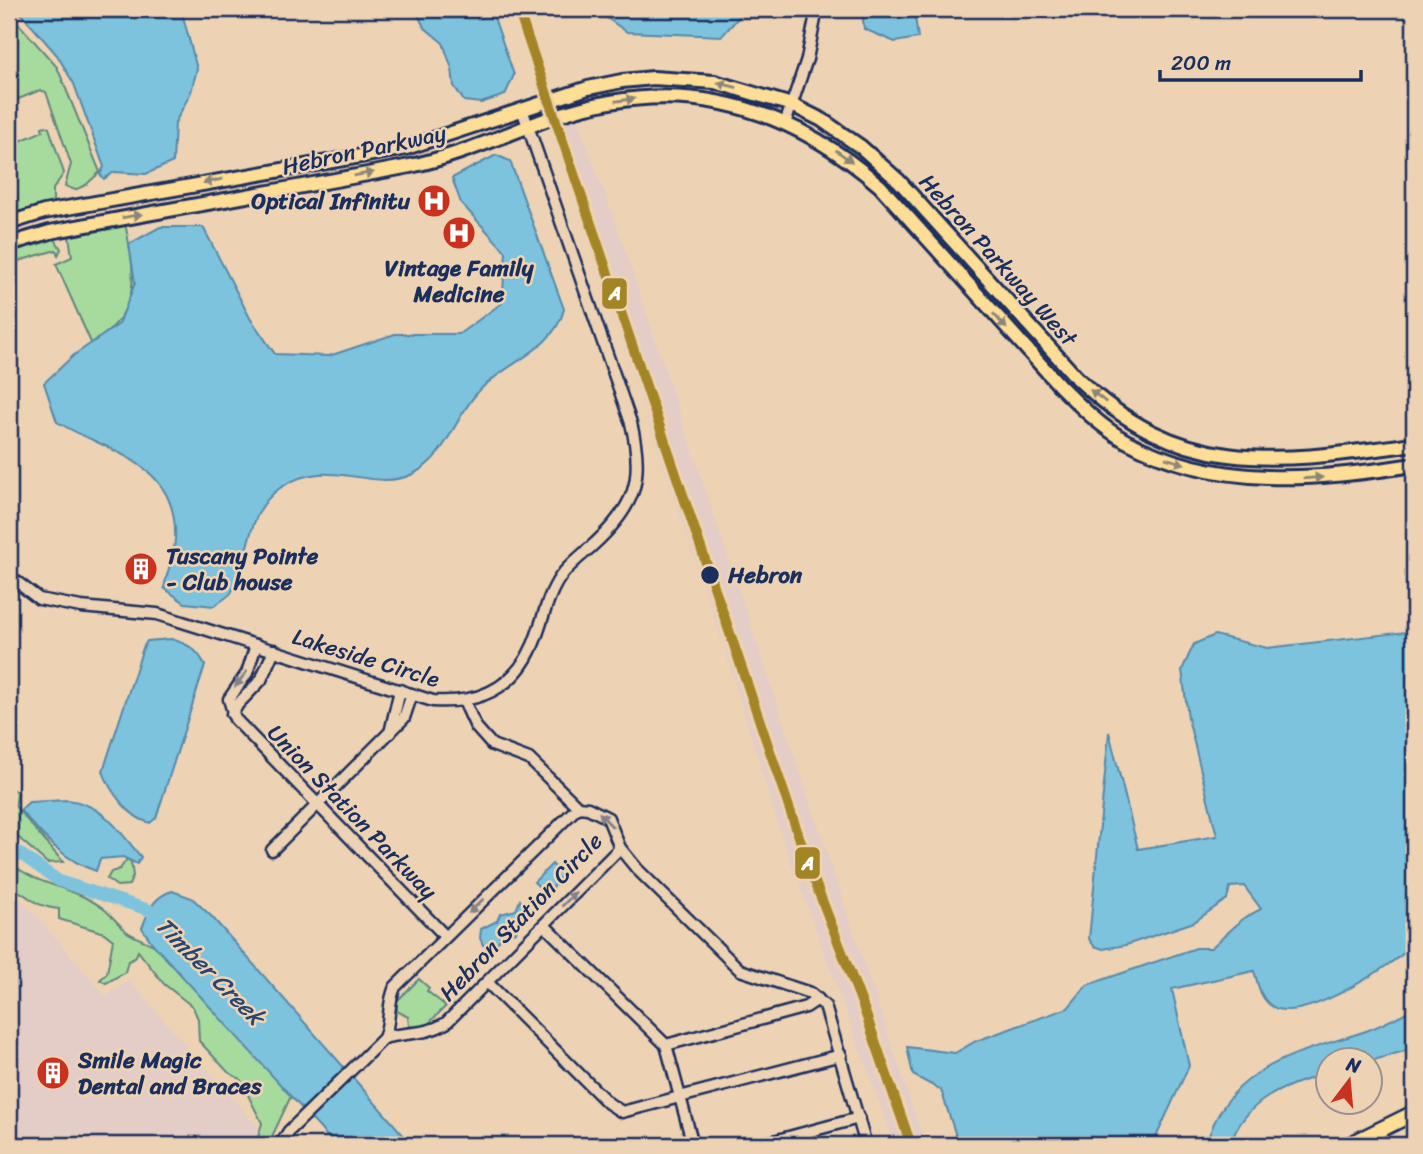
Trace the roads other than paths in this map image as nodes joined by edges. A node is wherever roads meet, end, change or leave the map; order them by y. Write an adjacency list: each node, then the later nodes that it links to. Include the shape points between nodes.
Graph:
1 (817, 9): 3 (street)
2 (554, 98): 3 (main road, Hebron Parkway West, one-way to 2, via 715,82 653,78); 4 (main road, Hebron Parkway)
3 (792, 105): 6 (street); 14 (main road, Hebron Parkway West, one-way to 3, via 1304,459 1249,459 1172,440 1137,424 1101,399 1043,342 886,168 822,120)
4 (522, 109): 7 (street, Lakeside Circle); 8 (main road, Hebron Parkway, via 414,146)
5 (559, 115): 6 (main road, Hebron Parkway West, one-way to 6, via 654,97 713,100); 7 (main road, Hebron Parkway)
6 (786, 121): 15 (main road, Hebron Parkway West, one-way to 15, via 835,149 880,186 1040,366 1101,424 1125,440 1161,457 1257,479 1314,478)
7 (528, 127): 9 (main road, Hebron Parkway, one-way to 7, via 414,165); 21 (street, Lakeside Circle, via 631,423 639,464 632,499 620,520 562,573 524,661 501,686)
8 (286, 167): 9 (main road); 10 (main road, Hebron Parkway, one-way to 10)
9 (291, 187): 12 (main road, Hebron Parkway, one-way to 9)
10 (61, 209): 11 (main road, Hebron Parkway); 12 (main road)
11 (9, 223)
12 (65, 229): 13 (main road, Hebron Parkway)
13 (9, 244)
14 (1414, 444)
15 (1414, 465)
16 (9, 576): 17 (street, Lakeside Circle, via 39,599 157,614)
17 (256, 645): 18 (street, Lakeside Circle); 22 (street, one-way to 22, via 247,673 229,699)
18 (274, 650): 19 (street, Lakeside Circle); 22 (street, via 261,680)
19 (400, 690): 20 (street, Lakeside Circle); 23 (street)
20 (412, 694): 21 (street, Lakeside Circle, via 433,701); 23 (street, via 404,719)
21 (464, 701): 25 (street, via 476,727 492,745 529,759)
22 (233, 714): 24 (street, Union Station Parkway)
23 (390, 733): 24 (street)
24 (316, 806): 27 (street); 29 (street, Union Station Parkway)
25 (578, 807): 26 (street, Hebron Station Circle, one-way to 25, via 608,818); 29 (street, Hebron Station Circle, one-way to 29)
26 (620, 849): 28 (street, Hebron Station Circle, one-way to 26); 31 (street, via 740,970)
27 (272, 850)
28 (544, 925): 30 (street, Hebron Station Circle); 35 (street)
29 (445, 936): 32 (street, Hebron Station Circle, via 395,987)
30 (487, 982): 33 (street, Hebron Station Circle, via 430,1033); 37 (street, via 616,1110 627,1112)
31 (818, 999): 35 (street, via 806,1007); 36 (street, via 825,1006)
32 (390, 1011): 33 (street); 34 (street, Hebron Station Circle)
33 (407, 1032): 34 (street, Hebron Station Circle)
34 (384, 1038): 40 (street)
35 (666, 1045): 37 (street)
36 (841, 1055): 37 (street); 39 (street)
37 (681, 1097): 41 (street)
38 (1414, 1113): 44 (highway)
39 (859, 1118): 42 (street); 43 (street)
40 (280, 1145)
41 (693, 1145)
42 (759, 1145)
43 (866, 1145)
44 (1349, 1145)

